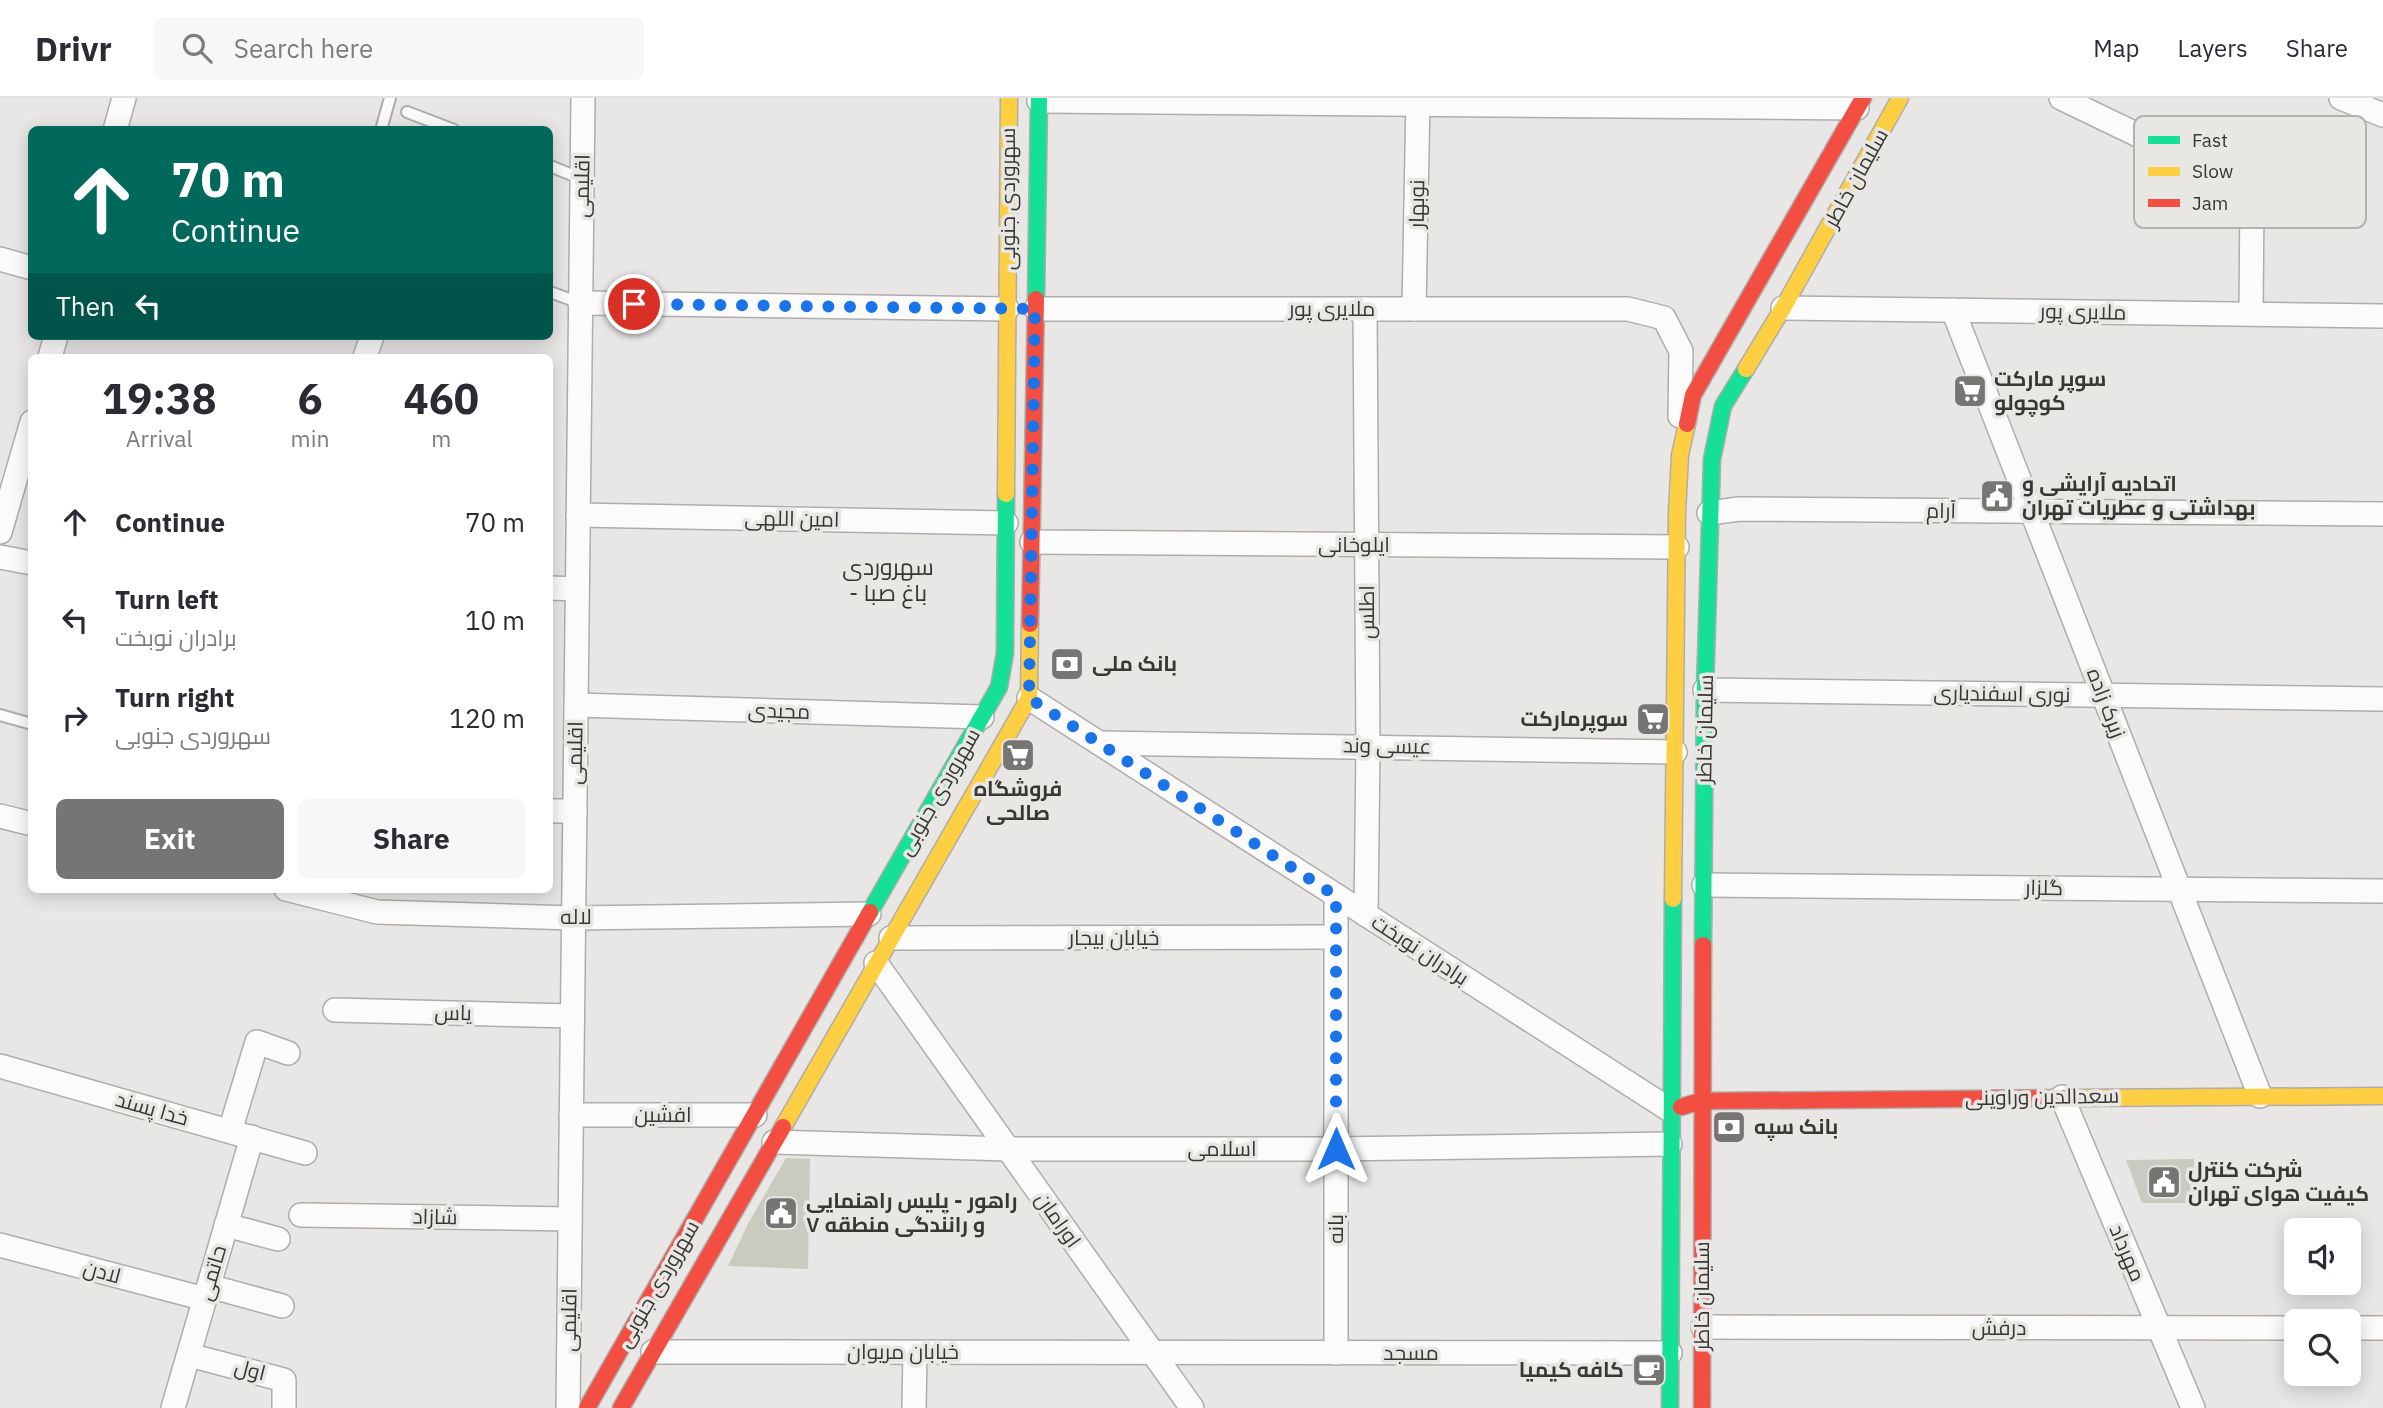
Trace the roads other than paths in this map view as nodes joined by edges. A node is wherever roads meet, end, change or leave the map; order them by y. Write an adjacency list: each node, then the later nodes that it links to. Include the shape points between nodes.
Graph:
1 (124, 98): 13 (street)
2 (390, 98): 14 (lane)
3 (583, 98): 18 (street, اقلیمی)
4 (1009, 98): 25 (main road, سهروردی جنوبی)
5 (1900, 98): 24 (main road, سلیمان خاطر)
6 (2061, 98): 16 (street)
7 (2342, 98): 12 (street)
8 (1039, 99): 9 (street); 26 (main road, سهروردی جنوبی)
9 (1418, 101): 10 (street); 28 (street, نوبهار)
10 (1860, 103): 32 (main road, سلیمان خاطر, via 1693,395)
11 (407, 112): 15 (lane)
12 (2383, 115)
13 (116, 126)
14 (382, 126)
15 (444, 126)
16 (2134, 132)
17 (553, 167): 18 (lane)
18 (582, 179): 23 (street, اقلیمی)
19 (2252, 228): 30 (street)
20 (0, 259): 21 (street)
21 (28, 267)
22 (553, 293): 23 (lane)
23 (580, 303): 25 (street); 38 (street, اقلیمی)
24 (1783, 308): 29 (street, ملایری پور); 36 (main road, سلیمان خاطر, via 1723,406 1712,459)
25 (1007, 309): 26 (main road); 39 (main road, سهروردی جنوبی)
26 (1035, 309): 27 (street, ملایری پور); 41 (main road, سهروردی جنوبی)
27 (1365, 309): 28 (street, ملایری پور); 42 (street, اطلس)
28 (1414, 309): 32 (street, ملایری پور, via 1628,309 1664,318 1681,351)
29 (1953, 310): 30 (street, ملایری پور); 35 (street, زیرک زاده)
30 (2251, 314): 31 (street, ملایری پور)
31 (2383, 316)
32 (1680, 455): 43 (main road, سلیمان خاطر)
33 (27, 457): 34 (street)
34 (8, 477): 40 (street)
35 (2031, 512): 36 (street, آرام, via 1740,509); 37 (street, آرام); 49 (street, زیرک زاده)
36 (1709, 513): 48 (main road, سلیمان خاطر)
37 (2383, 514)
38 (578, 515): 39 (street, امین اللهی); 47 (street, اقلیمی)
39 (1006, 523): 54 (main road, سهروردی جنوبی, via 1004,653 999,687)
40 (0, 532)
41 (1032, 542): 42 (street, ایلوخانی); 50 (main road, سهروردی جنوبی)
42 (1367, 545): 43 (street, ایلوخانی); 57 (street, اطلس)
43 (1677, 547): 58 (main road, سلیمان خاطر)
44 (0, 557): 45 (street)
45 (28, 562)
46 (553, 588): 47 (street)
47 (577, 589): 52 (street, اقلیمی)
48 (1705, 690): 49 (street, نوری اسفندیاری); 63 (main road, سلیمان خاطر)
49 (2103, 696): 51 (street, نوری اسفندیاری); 64 (street, زیرک زاده)
50 (1029, 698): 56 (street, برادران نوبخت); 72 (main road, سهروردی جنوبی)
51 (2383, 699)
52 (576, 705): 54 (street, مجیدی); 60 (street, اقلیمی)
53 (0, 715): 55 (lane)
54 (982, 717): 68 (main road, سهروردی جنوبی)
55 (28, 723)
56 (1098, 743): 57 (street, عیسی وند); 67 (street, برادران نوبخت)
57 (1368, 746): 58 (street, عیسی وند); 69 (street, اطلس)
58 (1675, 752): 82 (main road, سلیمان خاطر)
59 (553, 811): 60 (street)
60 (575, 811): 70 (street, اقلیمی)
61 (0, 816): 62 (street)
62 (28, 823)
63 (1704, 885): 64 (street, گلزار); 81 (main road, سلیمان خاطر)
64 (2179, 890): 65 (street, گلزار); 78 (street, زیرک زاده)
65 (2383, 891)
66 (302, 893): 70 (street, لاله, via 377,912)
67 (1336, 896): 69 (street, برادران نوبخت); 71 (street, بانه)
68 (869, 914): 70 (street, لاله); 84 (main road, سهروردی جنوبی)
69 (1366, 915): 82 (street, برادران نوبخت)
70 (573, 918): 75 (street, اقلیمی)
71 (1336, 937): 72 (street, خیابان بیجار); 89 (street, بانه)
72 (891, 939): 73 (main road, سهروردی جنوبی)
73 (876, 963): 86 (main road, سهروردی جنوبی); 88 (street, اورامان)
74 (335, 1010): 75 (street, یاس)
75 (572, 1016): 83 (street, اقلیمی)
76 (288, 1053): 85 (street, via 257,1042)
77 (0, 1066): 85 (street, خدا پسند)
78 (2260, 1096): 79 (main road, سعدالدین وراوینی); 80 (main road, سعدالدین وراوینی)
79 (2383, 1096)
80 (2062, 1097): 81 (main road, سعدالدین وراوینی); 99 (street, مهرداد)
81 (1701, 1101): 82 (main road, سعدالدین وراوینی); 98 (main road, سلیمان خاطر)
82 (1670, 1110): 87 (main road, سلیمان خاطر)
83 (571, 1115): 84 (street, افشین); 92 (street, اقلیمی)
84 (755, 1115): 103 (main road, سهروردی جنوبی)
85 (241, 1134): 90 (street, خدا پسند); 93 (street, حاتمی)
86 (774, 1142): 88 (street, اسلامی); 104 (main road, سهروردی جنوبی)
87 (1670, 1144): 89 (street, اسلامی); 108 (main road, سلیمان خاطر)
88 (1008, 1149): 89 (street, اسلامی); 105 (street, اورامان)
89 (1336, 1149): 107 (street, بانه)
90 (304, 1153)
91 (301, 1215): 92 (street, شازاد)
92 (570, 1219): 112 (street, اقلیمی)
93 (226, 1225): 94 (street); 96 (street, حاتمی)
94 (278, 1239)
95 (0, 1245): 96 (street, لادن)
96 (207, 1293): 97 (street, لادن); 109 (street, حاتمی)
97 (282, 1306)
98 (1703, 1327): 99 (street, درفش); 118 (main road, سلیمان خاطر)
99 (2159, 1328): 100 (street, درفش); 119 (street, مهرداد)
100 (2284, 1328)
101 (2361, 1328): 102 (street)
102 (2383, 1328)
103 (628, 1338): 104 (main road); 113 (main road, سهروردی جنوبی)
104 (653, 1352): 106 (street, خیابان مریوان); 114 (main road, سهروردی جنوبی)
105 (1153, 1352): 106 (street, خیابان مریوان); 107 (street, مسجد); 116 (street, اورامان)
106 (915, 1353): 115 (street)
107 (1336, 1353): 108 (street, مسجد)
108 (1670, 1353): 117 (main road, سلیمان خاطر)
109 (189, 1354): 110 (street, حاتمی); 111 (street, اول, via 284,1380)
110 (174, 1408)
111 (284, 1408)
112 (568, 1408)
113 (587, 1408)
114 (621, 1408)
115 (914, 1408)
116 (1192, 1408)
117 (1670, 1408)
118 (1702, 1408)
119 (2193, 1408)

